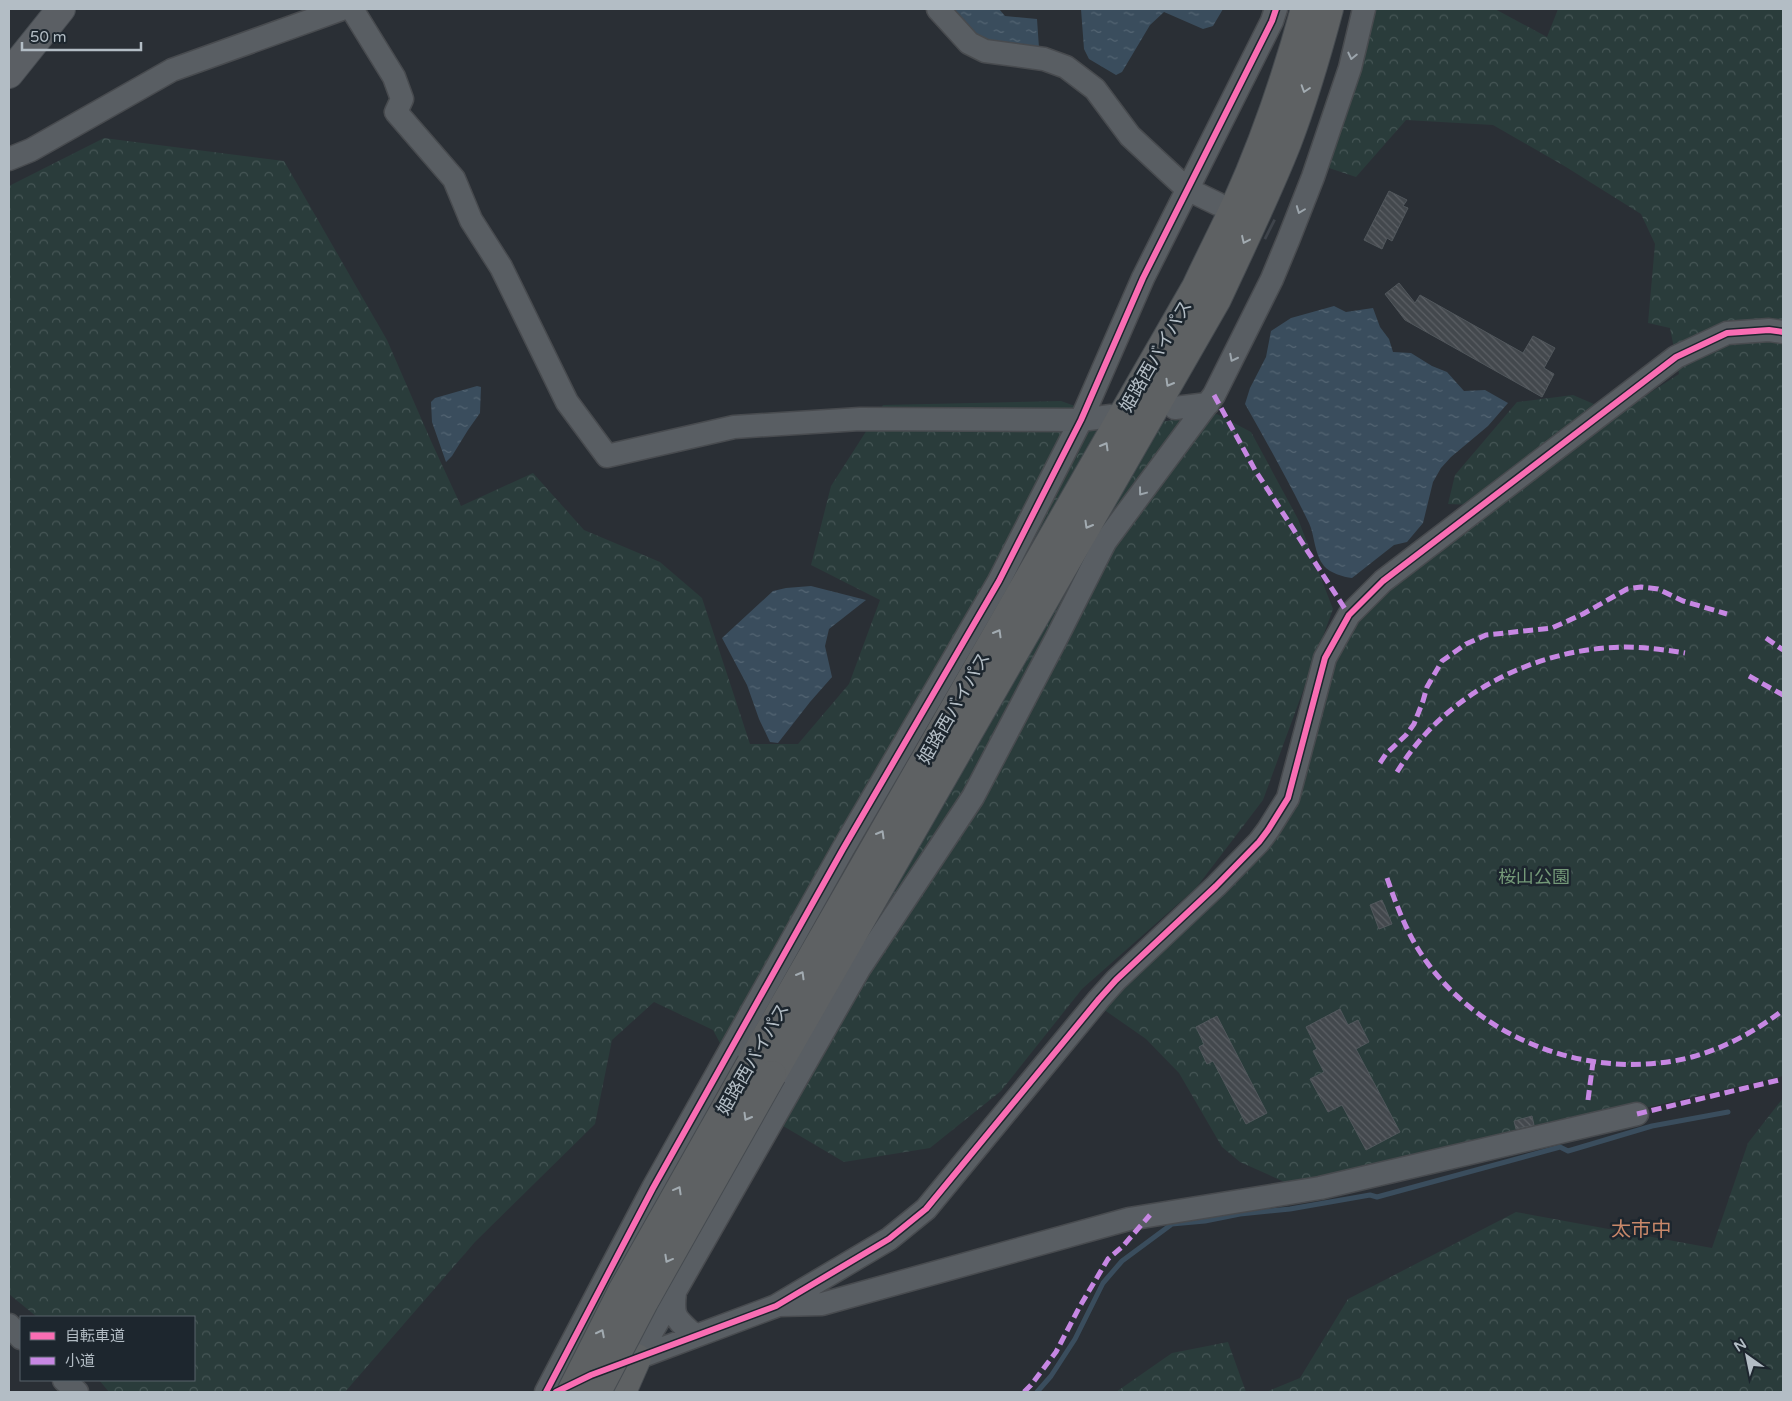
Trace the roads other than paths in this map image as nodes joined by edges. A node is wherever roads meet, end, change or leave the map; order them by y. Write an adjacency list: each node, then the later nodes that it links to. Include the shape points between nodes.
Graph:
1 (61, 9): 9 (main road)
2 (342, 9): 10 (street, via 172,70 31,150)
3 (352, 9): 17 (street, via 394,77 402,99 396,112 454,179 471,220 501,267 567,402 607,456 734,427 860,419)
4 (938, 9): 11 (street, via 969,43 985,51 1044,59 1066,67 1095,89 1130,136)
5 (1276, 9): 11 (street)
6 (1305, 9): 18 (highway, 姫路西バイパス, one-way to 6, via 1196,286 1265,133)
7 (1329, 9): 18 (highway, 姫路西バイパス, one-way to 18, via 1288,141 1217,298)
8 (1364, 9): 14 (street, one-way to 14, via 1350,68 1313,176 1280,234 1272,279)
9 (9, 74)
10 (9, 159)
11 (1187, 188): 12 (street); 17 (street, via 1143,278)
12 (1218, 204)
13 (1783, 332): 21 (street, via 1728,333 1676,357 1383,581 1349,615 1325,658 1288,798 1259,842 1099,998 926,1209 888,1239)
14 (1208, 404): 15 (street); 20 (street, one-way to 20, via 1105,542 973,797 859,969)
15 (1175, 408)
16 (1110, 416): 17 (street)
17 (1081, 420): 25 (street, via 998,581 833,866 653,1188)
18 (761, 1069): 28 (highway, 姫路西バイパス, bridge, via 622,1291)
19 (1637, 1114): 21 (street, via 1320,1188 1129,1219 822,1304)
20 (675, 1292): 23 (street, via 675,1315); 26 (street)
21 (776, 1306): 23 (street)
22 (9, 1326): 24 (street)
23 (695, 1336): 26 (street)
24 (20, 1337)
25 (575, 1338): 28 (street, via 585,1356); 30 (street)
26 (637, 1358): 28 (street); 31 (highway)
27 (65, 1381): 29 (street)
28 (582, 1387)
29 (77, 1392)
30 (546, 1392)
31 (622, 1392)

